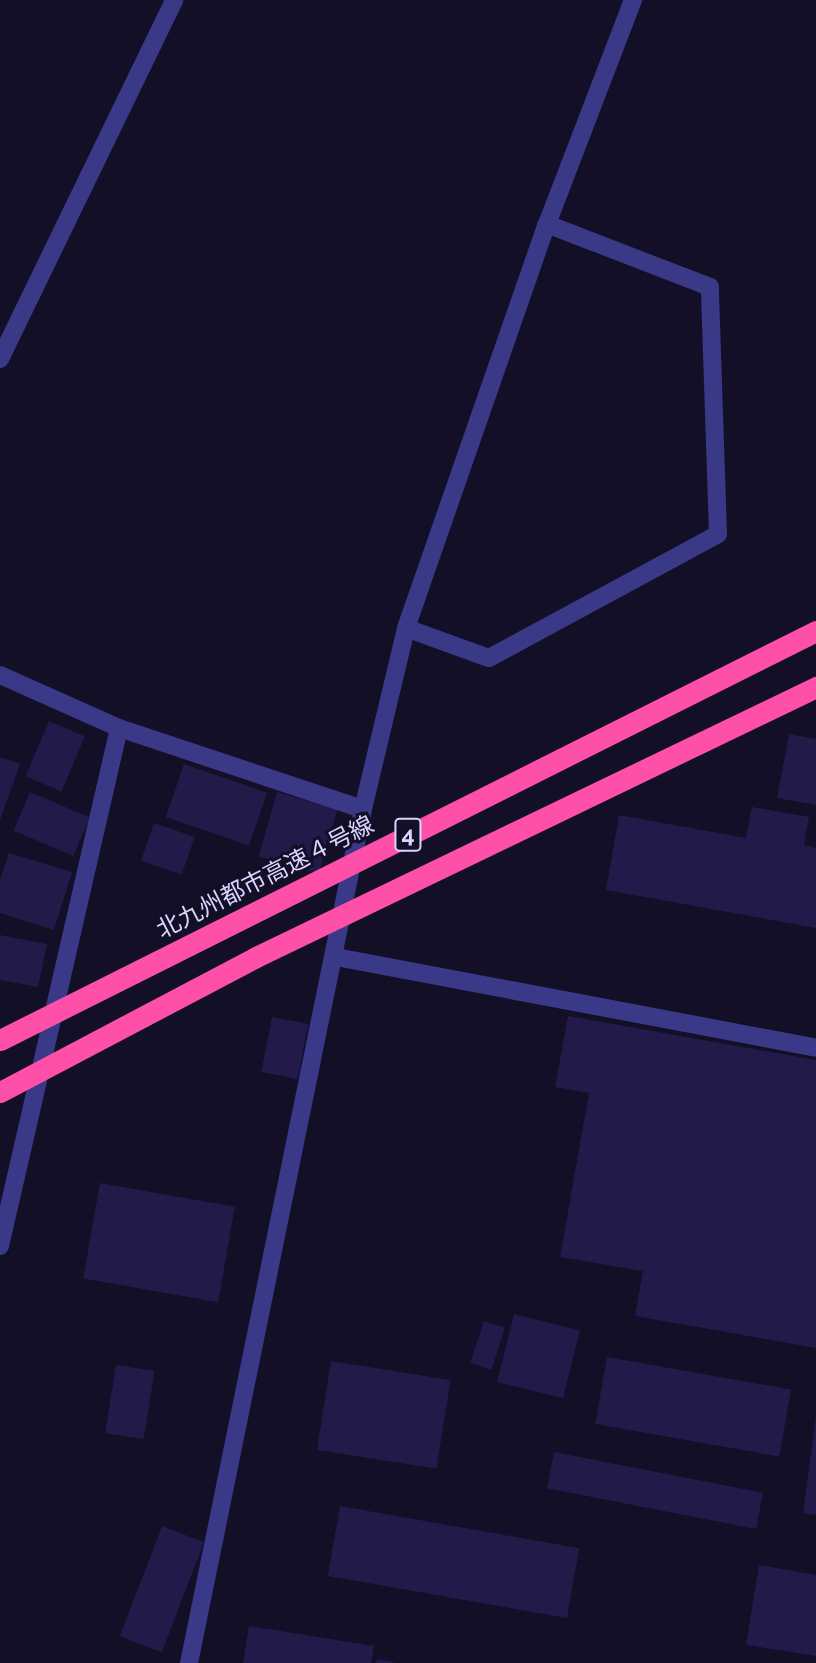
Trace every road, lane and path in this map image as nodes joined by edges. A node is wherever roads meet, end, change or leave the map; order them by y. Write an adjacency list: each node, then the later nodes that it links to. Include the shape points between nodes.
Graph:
1 (174, 0): 4 (street)
2 (633, 0): 3 (street)
3 (547, 224): 5 (street); 5 (street, via 710,287 718,534 489,658)
4 (0, 359)
5 (406, 628): 10 (street)
6 (816, 631): 12 (highway, 北九州都市高速４号線 / 4, bridge)
7 (0, 675): 9 (street)
8 (816, 687): 14 (highway, 4, bridge, via 256,957)
9 (119, 728): 10 (street); 15 (street)
10 (363, 809): 11 (street)
11 (335, 957): 13 (street); 16 (street)
12 (0, 1040)
13 (816, 1048)
14 (0, 1092)
15 (0, 1246)
16 (189, 1663)

